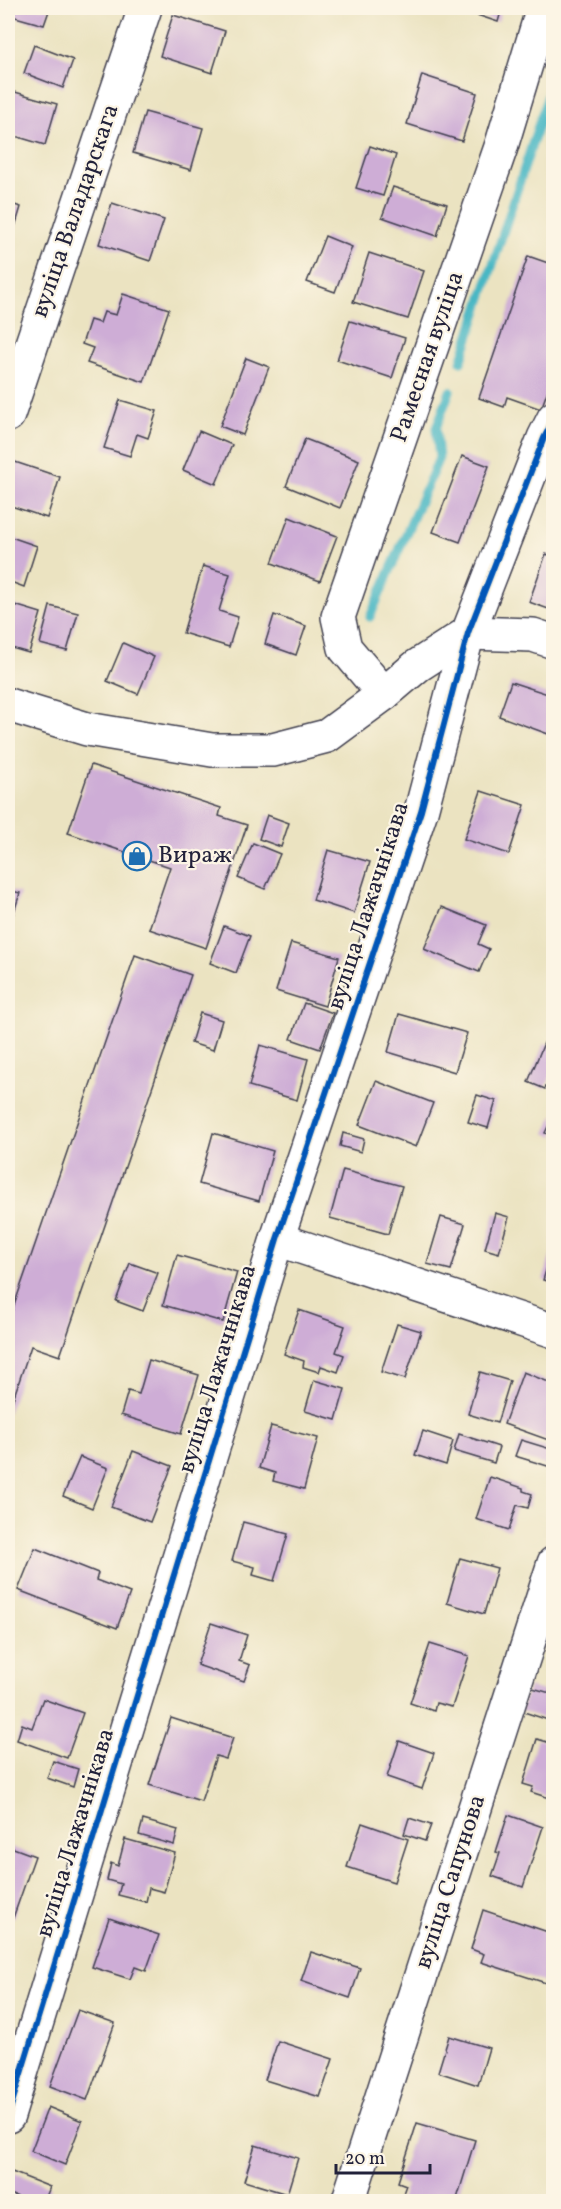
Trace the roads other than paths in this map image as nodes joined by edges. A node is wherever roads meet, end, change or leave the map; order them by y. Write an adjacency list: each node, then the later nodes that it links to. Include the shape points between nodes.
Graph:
1 (145, 8): 3 (street, вуліца Валадарскага)
2 (543, 8): 7 (street, Рамесная вуліца, via 501,147 338,617 345,648)
3 (8, 415)
4 (554, 418): 5 (street, вуліца Лажачнікава)
5 (468, 633): 6 (street, via 532,635); 7 (street, via 417,666); 9 (street, вуліца Лажачнікава, via 421,811)
6 (554, 642)
7 (384, 694): 8 (street, via 327,736 273,750 212,750 87,729)
8 (8, 705)
9 (277, 1239): 10 (street); 12 (street, вуліца Лажачнікава)
10 (554, 1331)
11 (554, 1563): 13 (street, вуліца Сапунова)
12 (8, 2116)
13 (348, 2202)

